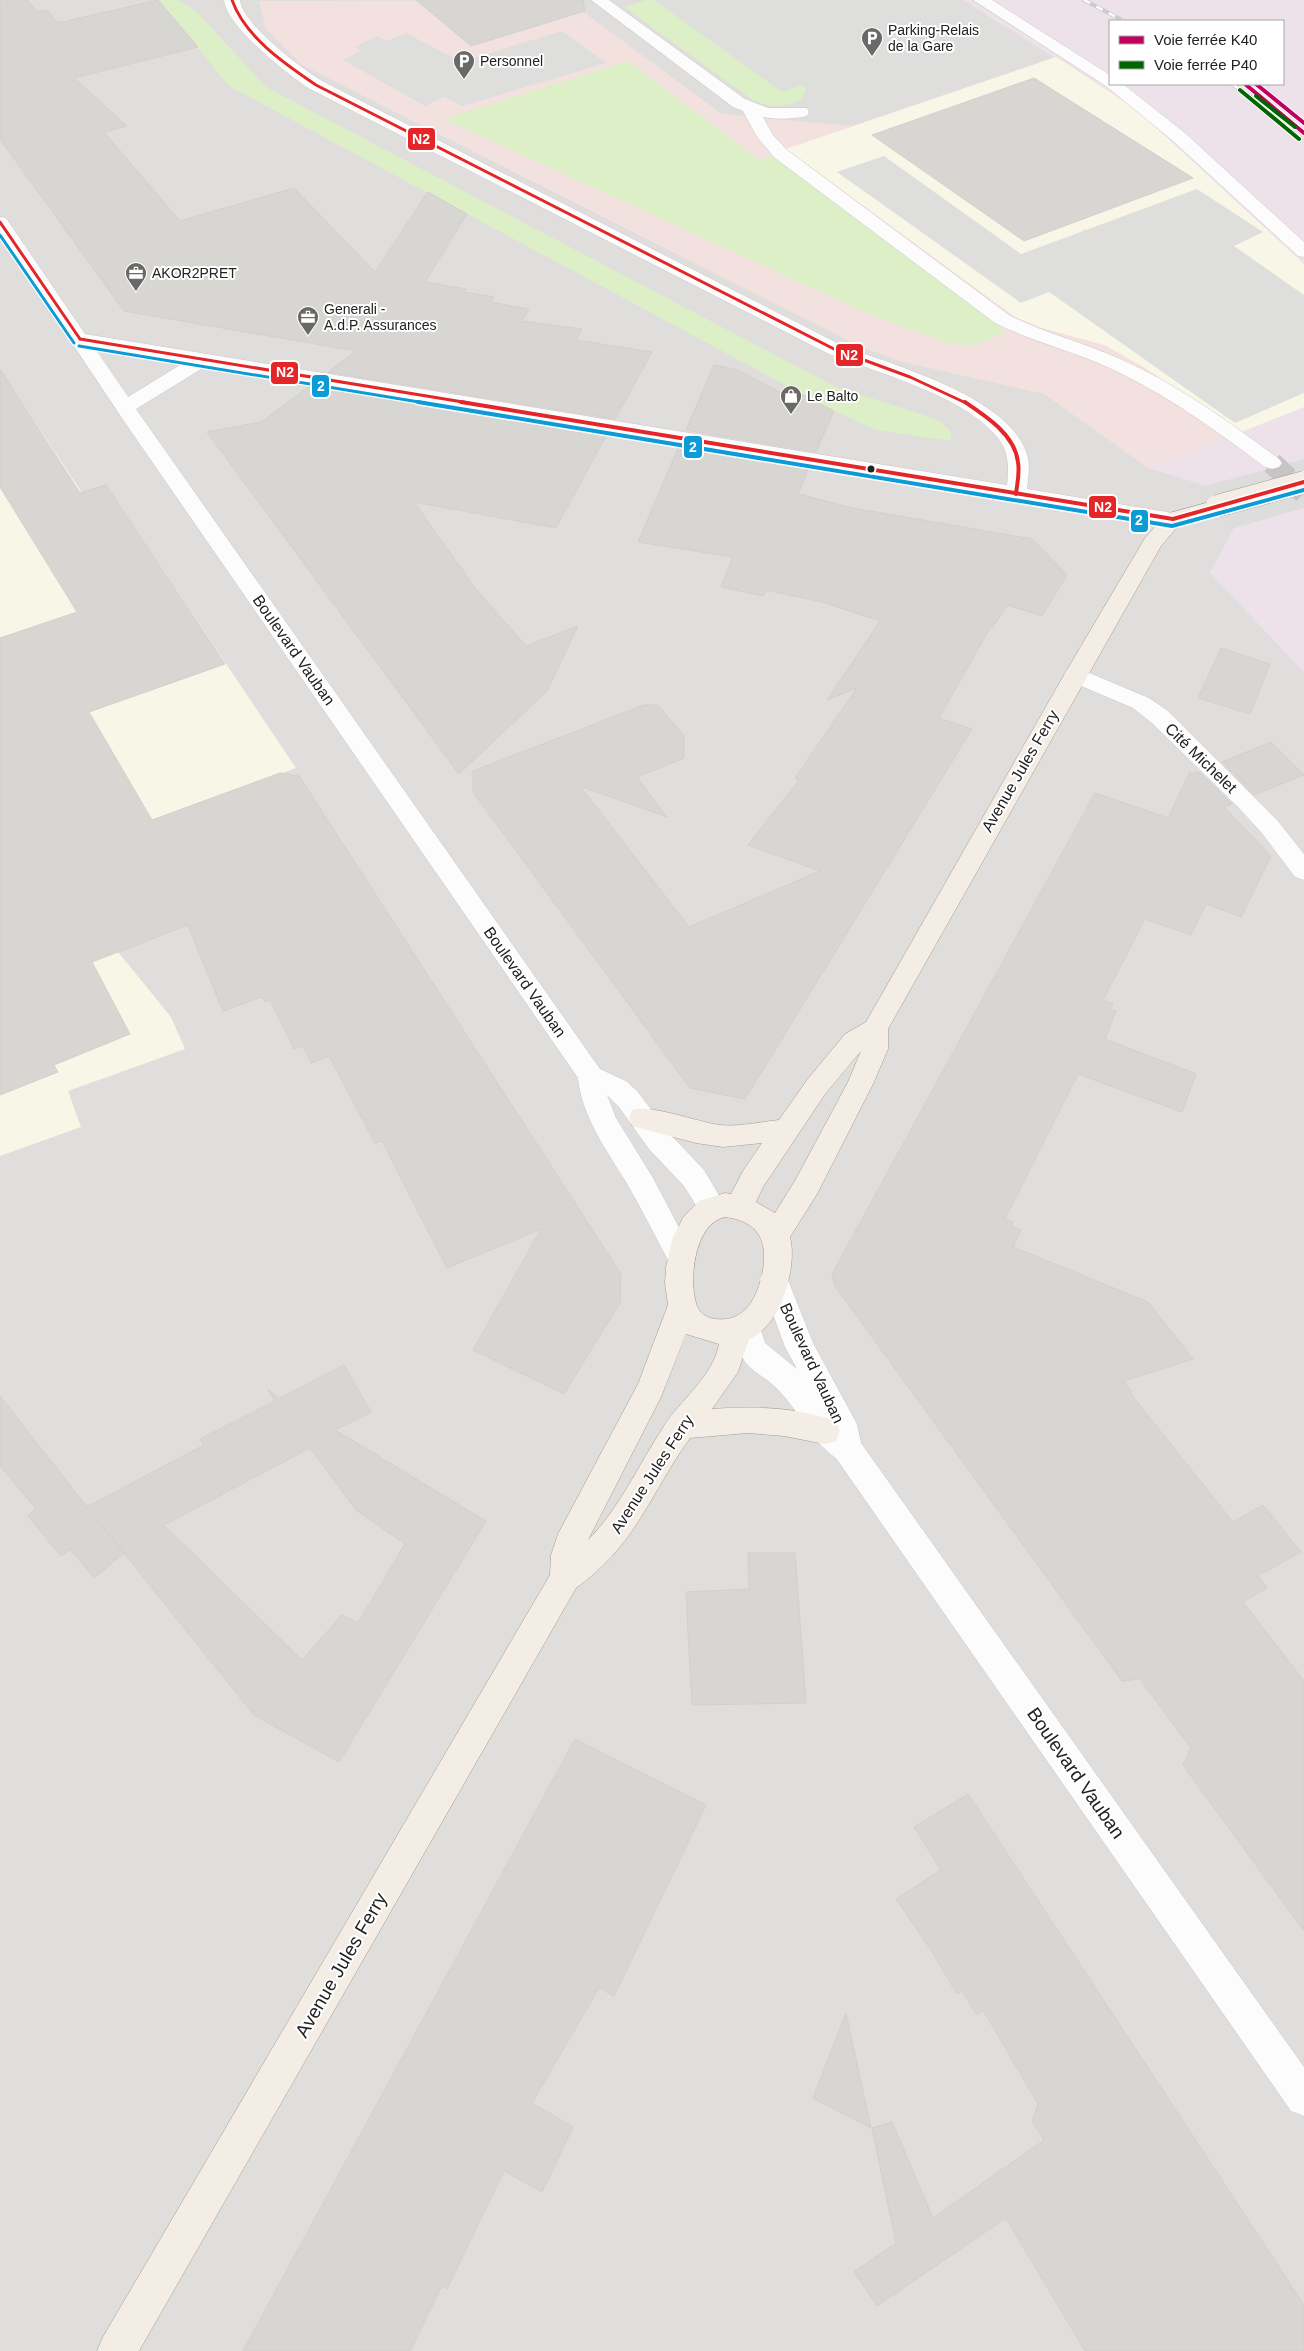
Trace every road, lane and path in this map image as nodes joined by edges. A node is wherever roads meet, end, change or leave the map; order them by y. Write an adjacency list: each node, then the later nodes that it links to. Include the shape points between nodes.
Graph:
1 (232, 0): 17 (street, via 233,9 275,54 316,85 834,349 972,405 990,417 1012,444 1017,455)
2 (599, 0): 6 (street)
3 (981, 0): 4 (street)
4 (1109, 82)
5 (1114, 85): 10 (street, via 1171,131)
6 (750, 108): 7 (street, via 771,115); 15 (street, via 766,137 781,154 1002,318 1036,335 1132,371 1198,411)
7 (801, 112)
8 (0, 222): 11 (street, Boulevard Vauban)
9 (1084, 230): 13 (path)
10 (1304, 252)
11 (80, 338): 12 (street); 14 (street, Boulevard Vauban)
12 (203, 359): 14 (street); 17 (street)
13 (1281, 364)
14 (125, 407): 22 (street, Boulevard Vauban)
15 (1272, 463)
16 (1304, 482): 18 (main road, bridge)
17 (1016, 494): 18 (street)
18 (1173, 519): 19 (main road, Avenue Jules Ferry, via 1152,543)
19 (1075, 675): 20 (street, Cité Michelet, via 1141,704 1160,717 1245,800); 21 (main road, Avenue Jules Ferry)
20 (1304, 871)
21 (875, 1029): 24 (main road, via 854,1041 842,1053); 26 (main road, Avenue Jules Ferry, via 875,1049 864,1077 807,1186)
22 (591, 1076): 23 (street, via 617,1088); 27 (street, Boulevard Vauban, via 598,1112)
23 (642, 1118): 24 (main road, via 723,1136); 25 (street, via 694,1178)
24 (788, 1130): 25 (main road, via 754,1178)
25 (726, 1207): 26 (main road, via 762,1219); 27 (main road, via 703,1213 696,1220)
26 (776, 1235): 28 (main road, via 779,1257)
27 (681, 1258): 29 (main road)
28 (774, 1280): 30 (main road, via 760,1313); 32 (street, Boulevard Vauban, via 800,1346 842,1424)
29 (683, 1304): 30 (main road, via 692,1322 701,1327 712,1331); 33 (main road, Avenue Jules Ferry, via 651,1388 574,1534 567,1555)
30 (742, 1329): 31 (main road, Avenue Jules Ferry, via 726,1370); 32 (street, Boulevard Vauban, via 756,1353 789,1380)
31 (682, 1425): 32 (main road, via 748,1420 784,1423); 33 (main road, Avenue Jules Ferry, via 624,1522 586,1565)
32 (836, 1440): 34 (street, Boulevard Vauban)
33 (565, 1578): 35 (main road, Avenue Jules Ferry)
34 (1304, 2098)
35 (117, 2351)

